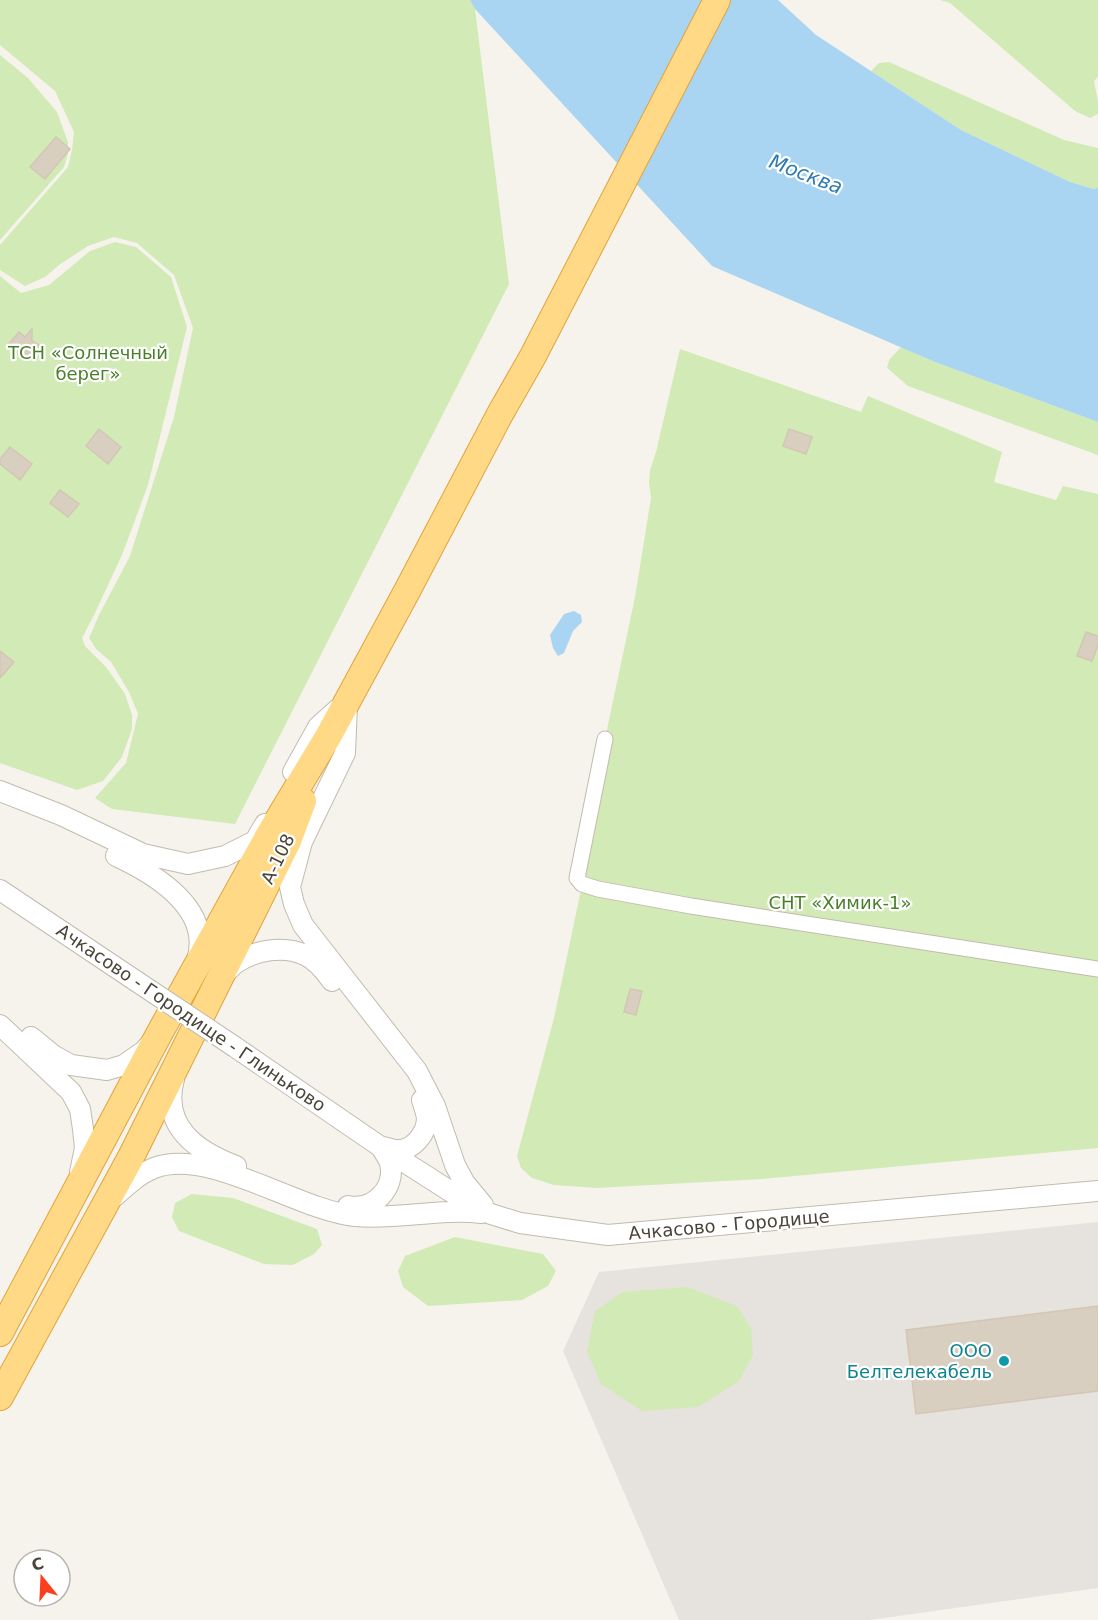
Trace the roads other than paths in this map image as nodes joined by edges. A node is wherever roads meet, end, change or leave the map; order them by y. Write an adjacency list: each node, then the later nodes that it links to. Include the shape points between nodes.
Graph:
1 (717, 0): 2 (highway, А-108, via 533,356)
2 (347, 701): 3 (highway, А-108); 5 (street, via 318,727 255,841 225,856 188,864 143,854 61,814); 19 (street, via 345,753 302,842 290,887 294,904 303,925 417,1071 435,1106 455,1165)
3 (328, 735): 9 (highway, А-108); 10 (highway, А-108 / А-108, via 288,841)
4 (605, 739): 8 (street, via 578,878 582,885 692,906)
5 (0, 791)
6 (0, 801): 9 (street, via 138,866 178,896 200,933 199,954)
7 (0, 890): 15 (street, Ачкасово - Городище - Глиньково, bridge)
8 (1098, 969)
9 (191, 979): 13 (highway, А-108)
10 (218, 980): 14 (highway, А-108); 15 (street, via 237,963 267,951 289,949 307,955 321,966 411,1077 426,1112 425,1130 414,1144 398,1150)
11 (0, 1012): 13 (street, via 52,1055 71,1065 92,1068 107,1070 124,1065)
12 (0, 1025): 16 (street, via 71,1092 80,1109 85,1148)
13 (159, 1034): 16 (highway, А-108)
14 (182, 1053): 15 (street, via 171,1090 172,1110 181,1132 225,1162 360,1207 382,1196 390,1180 389,1162); 18 (highway, А-108)
15 (381, 1147): 19 (street, Ачкасово - Городище)
16 (77, 1188): 20 (highway, А-108)
17 (1098, 1191): 19 (street, Ачкасово - Городище, via 608,1235 520,1223)
18 (107, 1203): 19 (street, via 152,1169 165,1164 192,1164 354,1216 467,1211); 21 (highway, А-108)
19 (491, 1214)
20 (0, 1334)
21 (0, 1397)

